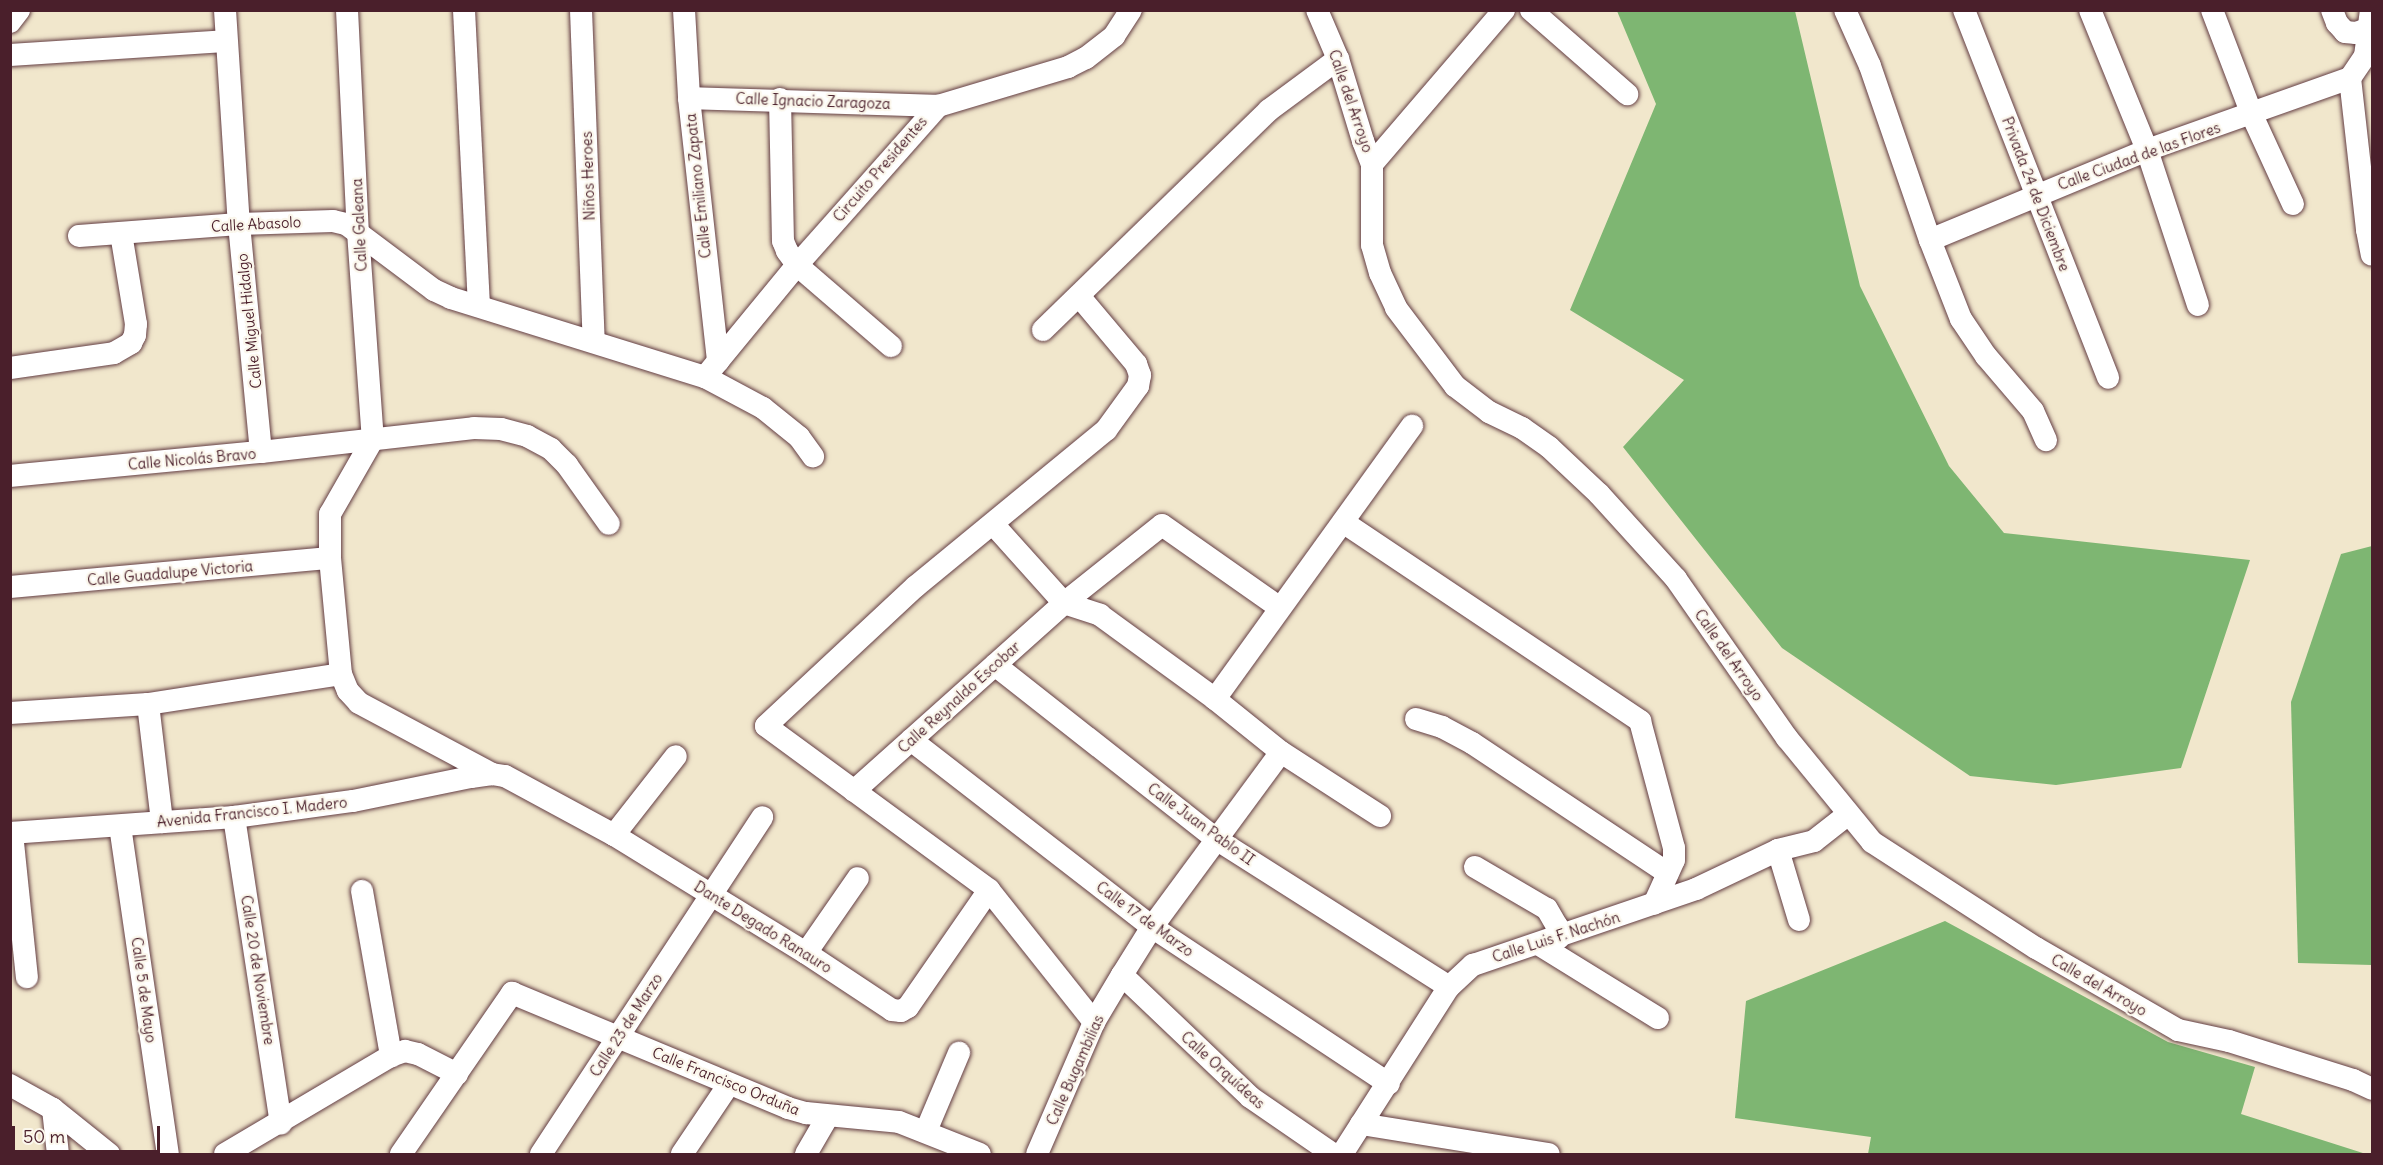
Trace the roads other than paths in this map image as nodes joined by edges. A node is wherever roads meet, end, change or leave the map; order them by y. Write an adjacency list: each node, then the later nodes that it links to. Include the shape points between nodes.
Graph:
1 (19, 10): 17 (street)
2 (225, 10): 18 (street, Calle Miguel Hidalgo)
3 (347, 10): 32 (street, Calle Galeana)
4 (464, 10): 40 (street)
5 (581, 10): 42 (street, Niños Heroes)
6 (684, 10): 23 (street, Calle Emiliano Zapata)
7 (1317, 10): 20 (street, Calle del Arroyo)
8 (1504, 10): 28 (street)
9 (1531, 10): 22 (street)
10 (1845, 10): 35 (street, via 1870,66)
11 (1964, 10): 29 (street, Privada 24 de Diciembre)
12 (2090, 10): 27 (street)
13 (2212, 10): 26 (street)
14 (2332, 10): 16 (street, via 2345,32 2356,33)
15 (1124, 14): 25 (street, Circuito Presidentes, via 1100,49 1068,67)
16 (2371, 19): 21 (street, via 2365,56)
17 (10, 22)
18 (225, 41): 19 (street); 31 (street, Calle Miguel Hidalgo)
19 (10, 55)
20 (1338, 59): 28 (street, Calle del Arroyo); 38 (street, via 1269,110)
21 (2350, 78): 26 (street, Calle Ciudad de las Flores); 36 (street)
22 (1627, 94)
23 (689, 98): 24 (street, Calle Ignacio Zaragoza); 45 (street, Calle Emiliano Zapata)
24 (780, 99): 25 (street, Calle Ignacio Zaragoza); 37 (street, via 783,241)
25 (938, 106): 37 (street, Circuito Presidentes)
26 (2252, 115): 27 (street, Calle Ciudad de las Flores); 30 (street)
27 (2147, 150): 29 (street, Calle Ciudad de las Flores); 39 (street)
28 (1372, 164): 71 (street, Calle del Arroyo, via 1372,245 1396,308 1455,386 1489,412 1549,447 1599,494 1668,571)
29 (2037, 194): 35 (street, Calle Ciudad de las Flores); 46 (street, Privada 24 de Diciembre)
30 (2293, 204)
31 (239, 224): 32 (street, Calle Abasolo, via 333,221); 33 (street, Calle Abasolo); 50 (street, Calle Miguel Hidalgo)
32 (358, 232): 40 (street, Calle Abasolo, via 434,290); 48 (street, Calle Galeana)
33 (121, 233): 34 (street, Calle Abasolo); 44 (street, via 136,324 131,343 114,353)
34 (79, 236)
35 (1930, 240): 49 (street, via 1961,319 1986,356 2033,411)
36 (2373, 255)
37 (796, 265): 43 (street); 45 (street, Circuito Presidentes)
38 (1079, 296): 41 (street); 55 (street, via 1136,364 1138,386 1106,430)
39 (2198, 305)
40 (479, 306): 42 (street, Calle Abasolo)
41 (1043, 330)
42 (594, 340): 45 (street, Calle Abasolo)
43 (891, 346)
44 (10, 368)
45 (711, 369): 51 (street, Calle Abasolo, via 799,437)
46 (2108, 378)
47 (1412, 426): 53 (street)
48 (373, 439): 50 (street, Calle Nicolás Bravo); 54 (street, Calle Nicolás Bravo, via 474,428 501,429 527,436 551,449 567,465); 56 (street, via 330,514)
49 (2046, 440)
50 (261, 452): 52 (street, Calle Nicolás Bravo)
51 (813, 456)
52 (10, 476)
53 (1342, 522): 59 (street); 82 (street, via 1640,721 1674,849)
54 (609, 524)
55 (993, 524): 58 (street); 70 (street, via 916,586 766,726)
56 (330, 558): 57 (street, Calle Guadalupe Victoria); 61 (street)
57 (10, 587)
58 (1064, 603): 59 (street, Calle Reynaldo Escobar, via 1162,525); 60 (street, Calle Reynaldo Escobar); 62 (street, via 1100,615)
59 (1280, 608): 62 (street)
60 (995, 665): 66 (street, Calle Reynaldo Escobar); 79 (street, Calle Juan Pablo II)
61 (341, 674): 63 (street); 69 (street, Dante Degado Ranauro, via 348,691 359,703)
62 (1215, 699): 67 (street)
63 (148, 704): 64 (street); 75 (street)
64 (10, 713)
65 (1416, 718): 82 (street, via 1472,743)
66 (911, 740): 70 (street, Calle Reynaldo Escobar); 89 (street, Calle 17 de Marzo)
67 (1281, 752): 72 (street); 79 (street, Calle Bugambilias)
68 (676, 756): 78 (street)
69 (492, 774): 73 (street, Avenida Francisco I. Madero, via 352,801); 78 (street, Dante Degado Ranauro, via 519,782)
70 (854, 791): 84 (street)
71 (1847, 815): 80 (street, Calle Luis F. Nachón, via 1814,841); 104 (street, Calle del Arroyo, via 1872,842 1906,866 2036,948 2178,1030 2240,1045)
72 (1380, 816)
73 (234, 817): 75 (street, Avenida Francisco I. Madero); 107 (street, Calle 20 de Noviembre)
74 (762, 817): 86 (street)
75 (162, 822): 76 (street, Avenida Francisco I. Madero)
76 (120, 826): 77 (street, Avenida Francisco I. Madero); 113 (street, Calle 5 de Mayo)
77 (11, 833): 93 (street)
78 (614, 835): 86 (street, Dante Degado Ranauro)
79 (1216, 839): 89 (street, Calle Bugambilias); 94 (street, Calle Juan Pablo II)
80 (1778, 850): 87 (street, Calle Luis F. Nachón, via 1696,889); 88 (street)
81 (1474, 867): 90 (street, via 1547,909 1557,926)
82 (1668, 873): 87 (street)
83 (858, 878): 91 (street)
84 (989, 890): 91 (street, Dante Degado Ranauro, via 901,1011 892,1010); 96 (street)
85 (362, 891): 99 (street)
86 (710, 895): 91 (street, Dante Degado Ranauro); 97 (street, Calle 23 de Marzo)
87 (1654, 904): 90 (street, Calle Luis F. Nachón)
88 (1799, 920)
89 (1152, 927): 92 (street, Calle Bugambilias); 102 (street, Calle 17 de Marzo)
90 (1548, 941): 94 (street, Calle Luis F. Nachón, via 1473,965); 95 (street)
91 (806, 953)
92 (1122, 975): 96 (street, Calle Bugambilias); 120 (street, Calle Orquídeas, via 1250,1097)
93 (27, 977)
94 (1449, 987): 102 (street, Calle Luis F. Nachón)
95 (1658, 1018)
96 (1094, 1022): 119 (street, Calle Bugambilias)
97 (618, 1036): 100 (street, Calle Francisco Orduña, via 512,993); 101 (street, Calle Francisco Orduña); 116 (street, Calle 23 de Marzo)
98 (959, 1053): 109 (street)
99 (391, 1056): 100 (street, via 405,1051 418,1054); 107 (street)
100 (457, 1074): 115 (street)
101 (729, 1084): 106 (street, Calle Francisco Orduña, via 788,1108); 117 (street)
102 (1389, 1084): 108 (street, Calle Luis F. Nachón)
103 (10, 1085): 105 (street)
104 (2373, 1089)
105 (53, 1109): 111 (street); 112 (street)
106 (828, 1116): 109 (street, Calle Francisco Orduña, via 878,1119); 118 (street)
107 (281, 1124): 114 (street)
108 (1361, 1124): 121 (street, Calle Luis F. Nachón); 122 (street)
109 (926, 1131): 110 (street, Calle Francisco Orduña)
110 (976, 1154)
111 (58, 1155)
112 (109, 1155)
113 (168, 1155)
114 (225, 1155)
115 (401, 1155)
116 (541, 1155)
117 (682, 1155)
118 (806, 1155)
119 (1037, 1155)
120 (1333, 1155)
121 (1342, 1155)
122 (1549, 1155)

